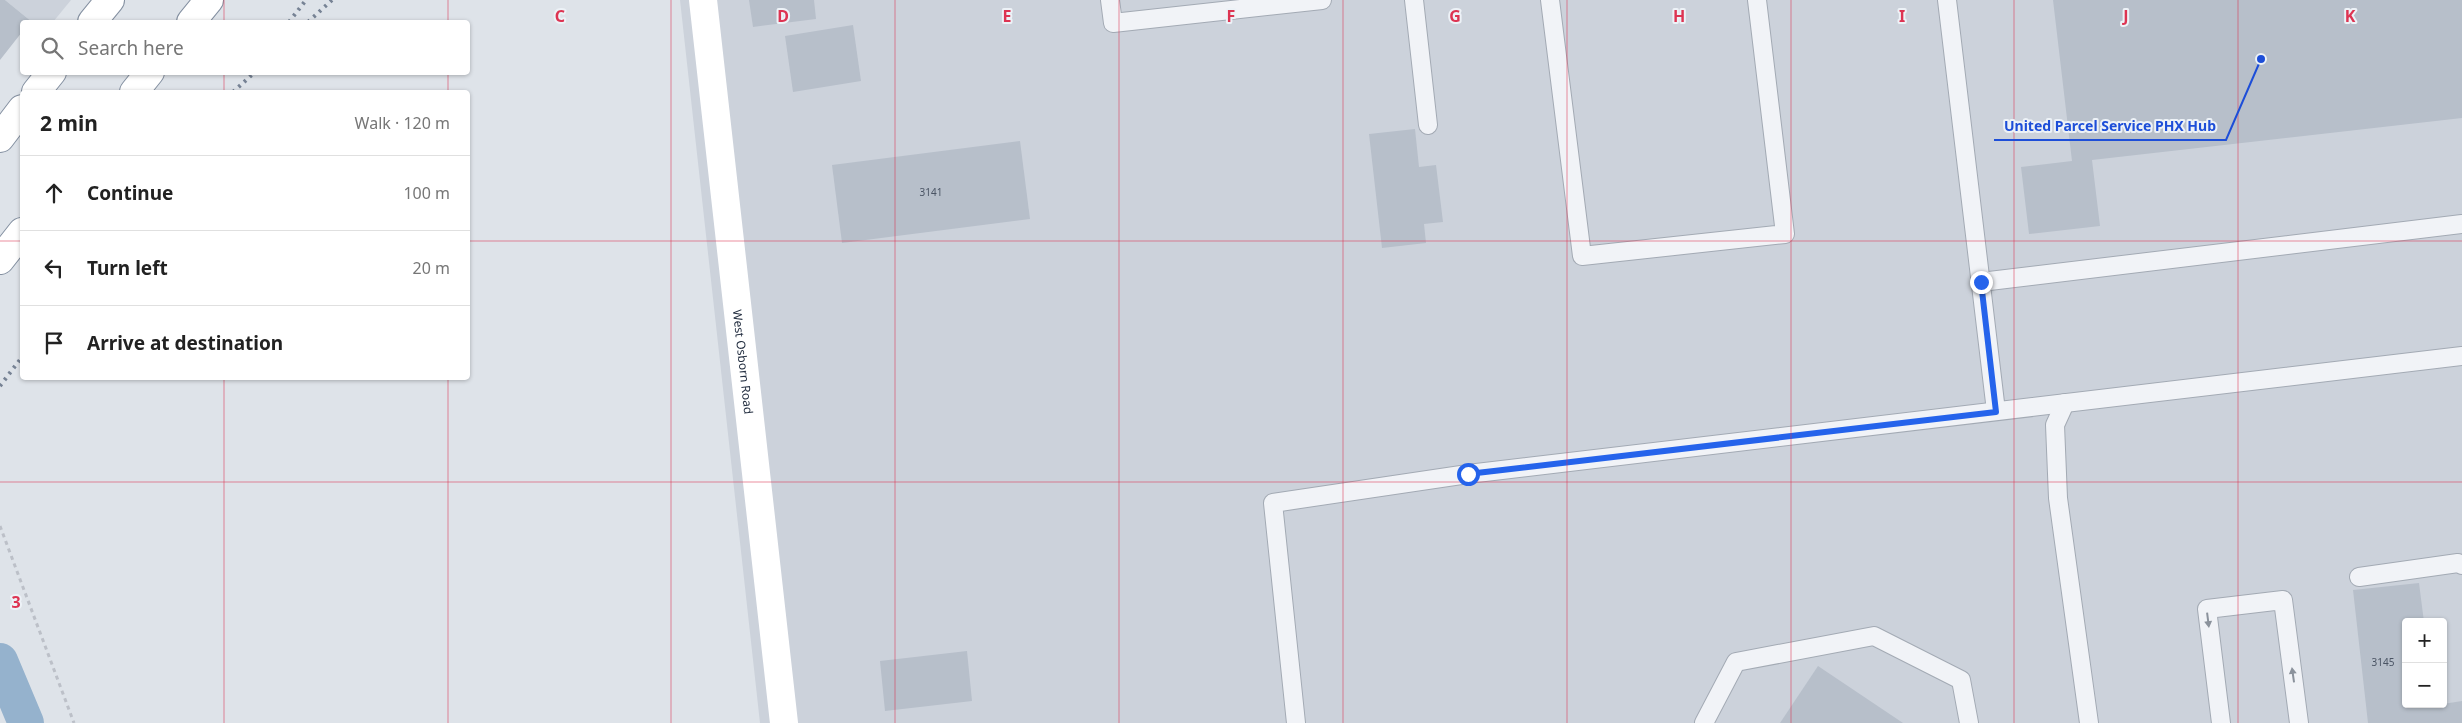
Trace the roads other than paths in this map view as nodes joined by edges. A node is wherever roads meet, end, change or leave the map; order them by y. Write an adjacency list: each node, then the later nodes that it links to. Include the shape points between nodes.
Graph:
1 (110, 0): 12 (main road)
2 (209, 0): 13 (main road)
3 (702, 0): 30 (main road, West Osborn Road)
4 (1110, 0): 11 (lane, via 1113,23)
5 (1318, 0): 6 (lane); 11 (lane)
6 (1322, 0)
7 (1414, 0): 19 (lane)
8 (1550, 0): 9 (lane, via 1582,256 1785,234)
9 (1757, 0)
10 (1947, 0): 24 (lane)
11 (1205, 6)
12 (94, 20)
13 (192, 20)
14 (50, 75): 16 (main road)
15 (148, 75): 17 (main road)
16 (38, 90)
17 (136, 90)
18 (20, 113): 20 (main road)
19 (1428, 125)
20 (0, 138)
21 (2462, 224): 24 (lane)
22 (20, 235): 23 (main road)
23 (0, 260)
24 (1981, 282): 27 (lane)
25 (2462, 356): 26 (lane)
26 (2065, 404): 27 (lane); 34 (lane, via 2055,425 2058,498)
27 (1996, 412): 31 (lane, via 1468,474 1273,503)
28 (2462, 565): 29 (lane)
29 (2359, 577)
30 (784, 723)
31 (1296, 723)
32 (1704, 723): 33 (lane, via 1736,662 1874,636 1960,680)
33 (1969, 723)
34 (2089, 723)
35 (2221, 723): 36 (lane, one-way to 35, via 2282,600 2207,609)
36 (2299, 723)

